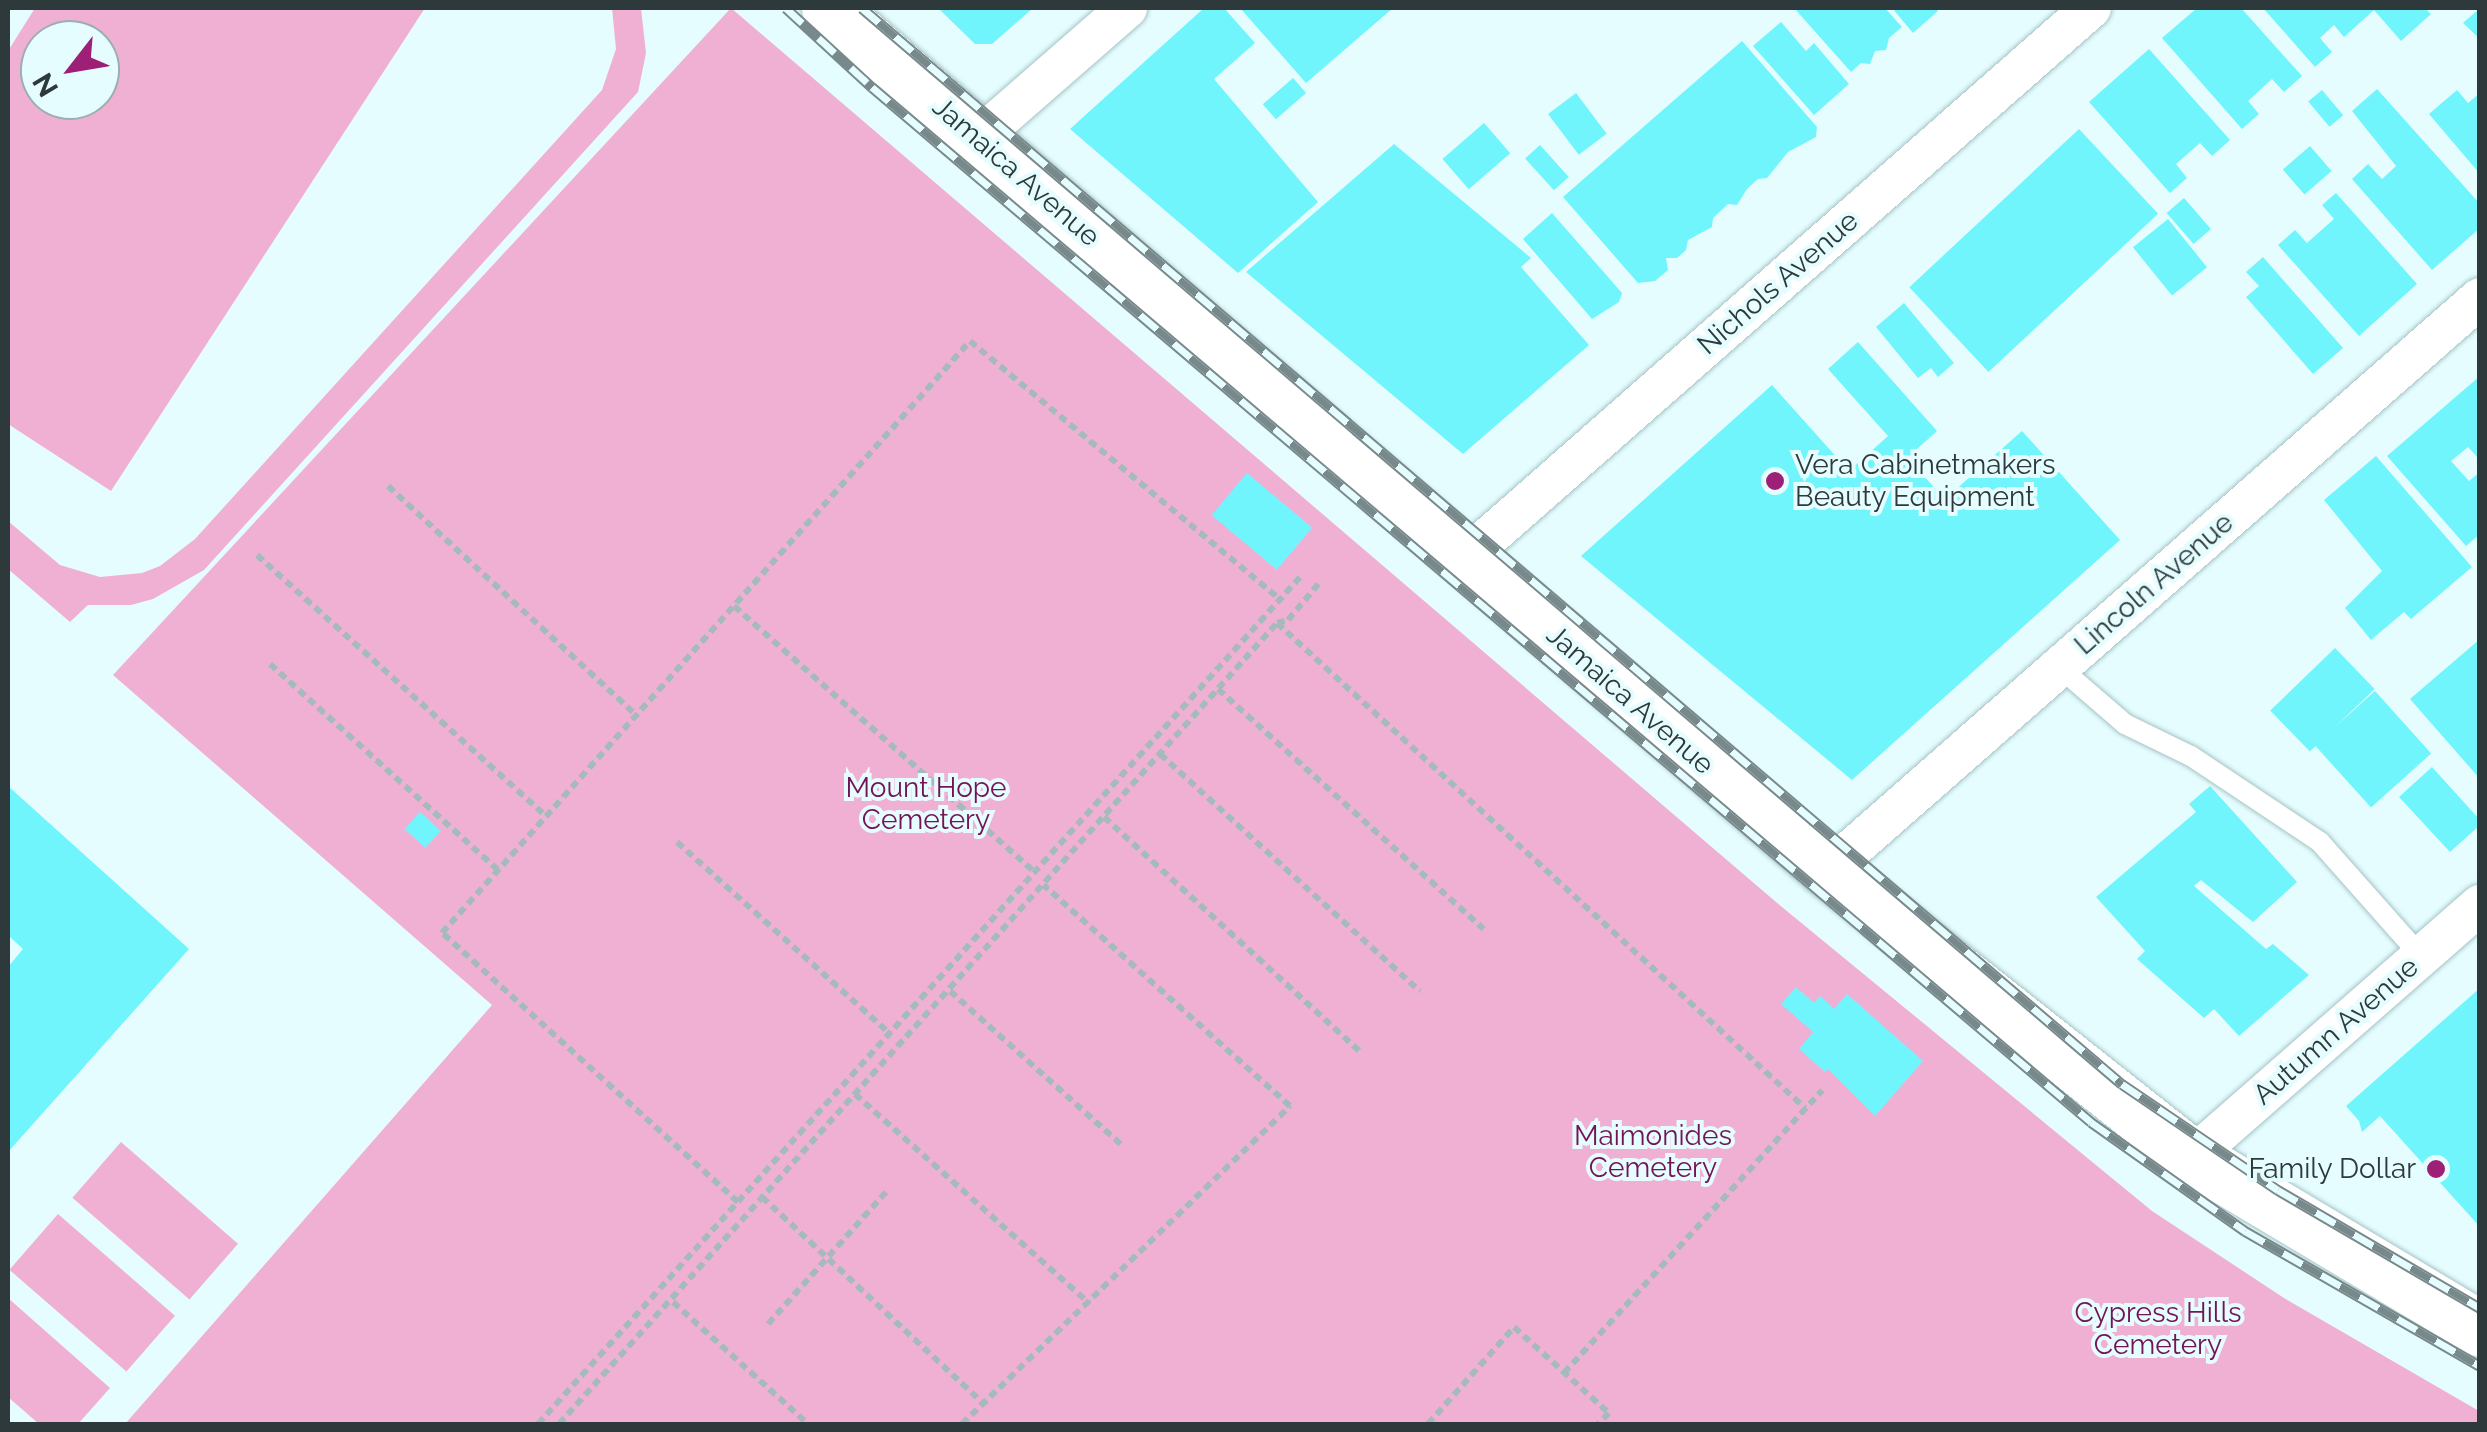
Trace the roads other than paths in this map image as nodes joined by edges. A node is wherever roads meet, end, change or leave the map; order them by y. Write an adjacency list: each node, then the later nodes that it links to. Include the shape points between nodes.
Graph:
1 (828, 8): 4 (main road, Jamaica Avenue)
2 (1126, 8): 4 (street)
3 (2092, 8): 6 (street, Nichols Avenue)
4 (977, 139): 6 (main road, Jamaica Avenue)
5 (2480, 298): 7 (street, Lincoln Avenue)
6 (1464, 558): 8 (main road, Jamaica Avenue)
7 (2060, 667): 8 (street, Lincoln Avenue); 10 (lane, via 2125,724 2191,756 2320,842)
8 (1828, 870): 11 (main road, Jamaica Avenue)
9 (2480, 905): 10 (street, Autumn Avenue)
10 (2421, 956): 11 (street, Autumn Avenue)
11 (2192, 1157): 12 (main road, Jamaica Avenue)
12 (2480, 1329)

